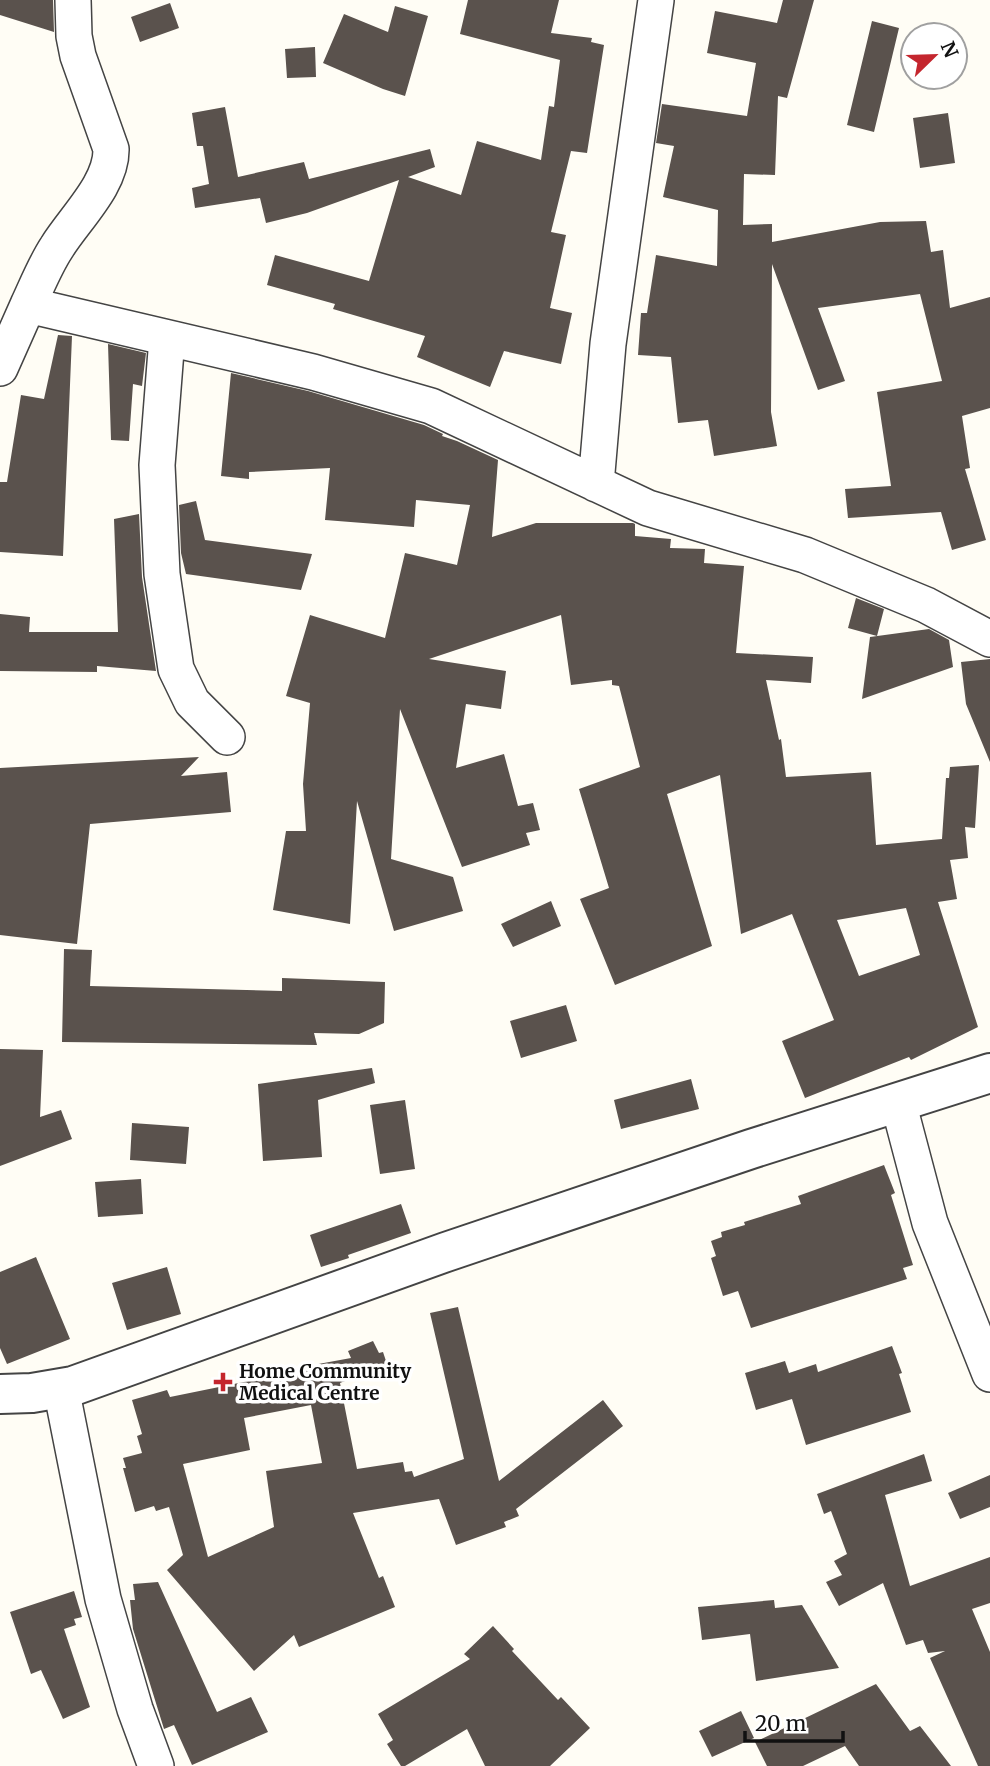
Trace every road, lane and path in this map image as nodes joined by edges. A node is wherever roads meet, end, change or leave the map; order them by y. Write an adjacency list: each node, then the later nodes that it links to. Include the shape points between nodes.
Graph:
1 (73, 0): 3 (street, via 78,56 111,149 111,163 106,178 56,249)
2 (656, 0): 6 (street, via 608,344)
3 (28, 305): 4 (street); 5 (street)
4 (167, 338): 6 (street, via 431,406); 8 (street, via 157,465 162,574 176,669 192,702)
5 (0, 368)
6 (596, 484): 7 (street, via 648,508 805,555 926,605)
7 (990, 639)
8 (227, 737)
9 (990, 1073): 10 (street)
10 (898, 1102): 11 (street, via 930,1223); 12 (street, via 486,1239)
11 (990, 1374)
12 (61, 1388): 13 (street); 14 (street, via 103,1599)
13 (0, 1394)
14 (156, 1766)

